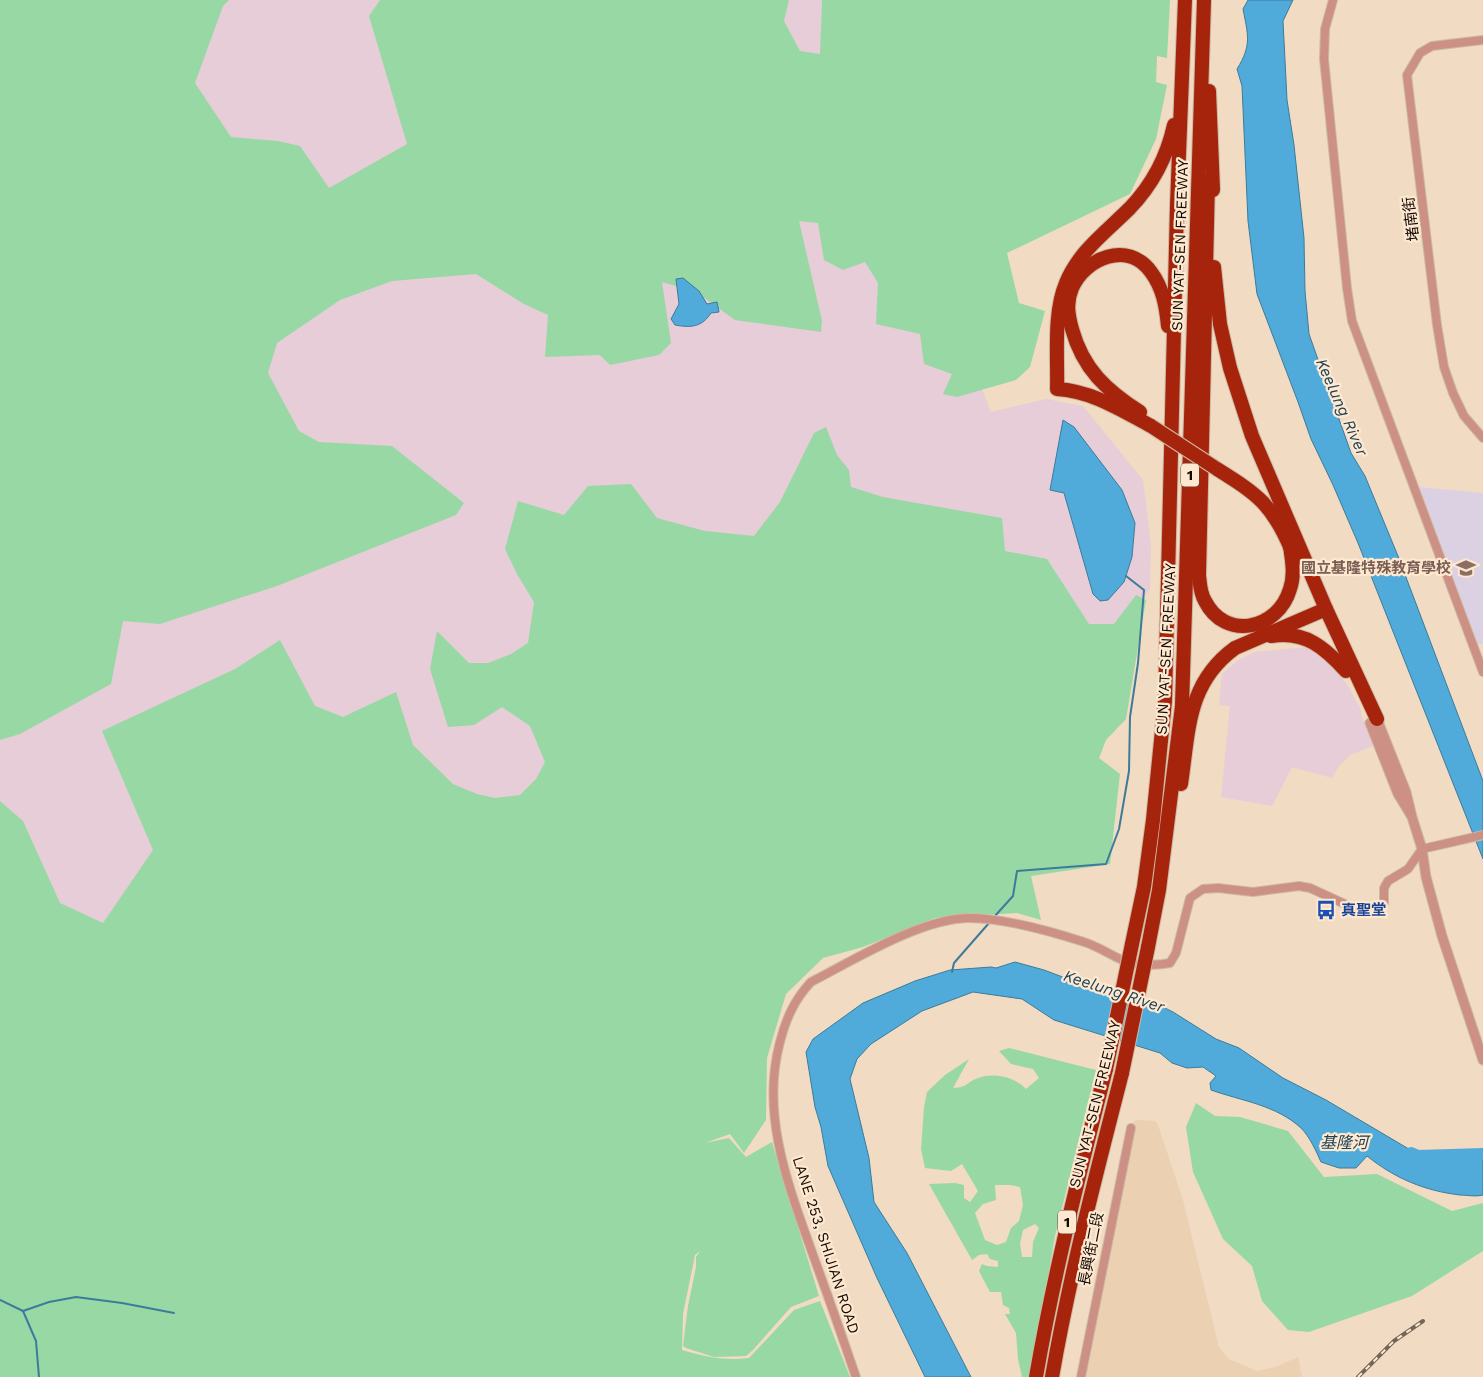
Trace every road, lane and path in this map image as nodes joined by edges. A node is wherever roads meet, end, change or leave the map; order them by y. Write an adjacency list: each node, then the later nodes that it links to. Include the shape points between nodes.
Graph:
1 (1184, 0): 7 (highway, SUN YAT-SEN FREEWAY / 1); 8 (highway, via 1180,15 1178,94 1170,145 1149,185 1079,260 1065,284 1058,319 1057,389 1096,397)
2 (1204, 0): 18 (highway, SUN YAT-SEN FREEWAY / 1, via 1182,706)
3 (1211, 0): 6 (highway)
4 (1333, 0): 14 (street, via 1325,29 1324,59 1352,321)
5 (1483, 40): 9 (street, 堵南街, via 1432,46 1420,53 1407,75 1444,367 1464,416)
6 (1210, 91): 10 (highway, via 1214,183 1212,237 1220,324 1252,436); 10 (highway, via 1199,574 1203,599 1214,614 1235,625 1267,621 1276,614 1290,588)
7 (1174, 398): 8 (highway, via 1168,373 1166,302 1151,271 1140,261 1119,255 1095,262 1081,272 1071,289 1067,311 1075,340 1093,374); 22 (highway, SUN YAT-SEN FREEWAY / 1, bridge, via 1165,701 1144,887 1106,1069 1070,1211)
8 (1153, 424): 10 (highway, via 1219,466 1249,480 1280,511)
9 (1483, 438)
10 (1294, 545): 11 (highway)
11 (1322, 611): 12 (highway); 13 (highway); 15 (highway)
12 (1255, 639): 13 (highway, via 1277,635 1305,638 1319,645); 18 (highway, via 1222,657 1195,698 1175,823)
13 (1346, 671): 15 (highway)
14 (1483, 672)
15 (1373, 721): 17 (street, via 1406,792)
16 (1483, 835): 17 (street)
17 (1422, 849): 19 (street, via 1442,936); 21 (street, LANE 253, SHIJIAN ROAD, via 1408,869 1388,881 1384,888 1384,903 1371,911 1360,911 1310,888 1298,886 1253,892 1203,889 1190,898 1176,953 1170,963 1159,966 1124,961 1085,942 1012,923 967,918 912,932 811,982 800,994 786,1021 773,1080 773,1108 793,1197)
18 (1160, 890): 23 (highway, SUN YAT-SEN FREEWAY / 1, bridge, via 1122,1073 1085,1215)
19 (1483, 1060)
20 (1131, 1128): 24 (street, 長興街二段)
21 (856, 1377)
22 (1036, 1377)
23 (1052, 1377)
24 (1081, 1377)

